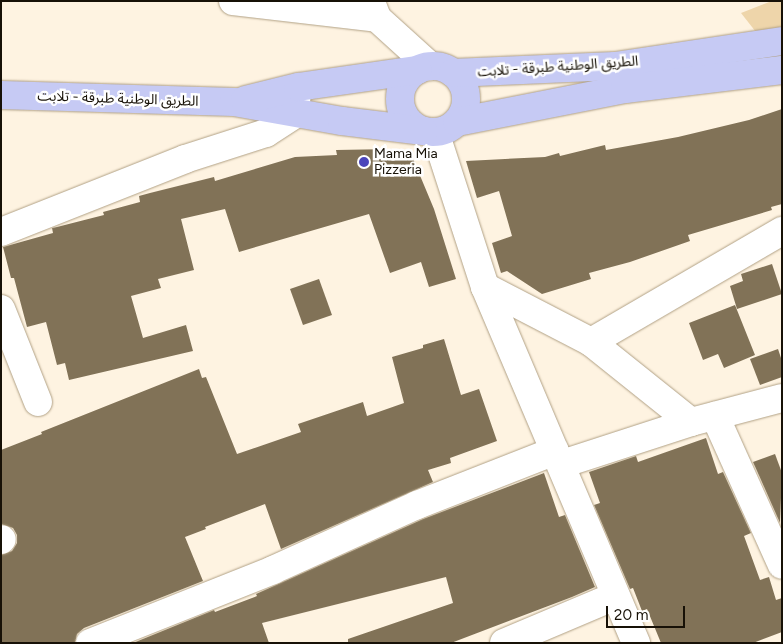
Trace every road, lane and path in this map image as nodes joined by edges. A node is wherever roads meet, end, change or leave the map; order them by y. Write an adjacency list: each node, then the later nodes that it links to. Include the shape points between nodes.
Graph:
1 (233, 1): 2 (street)
2 (374, 10): 4 (street)
3 (782, 41): 4 (main road, الطريق الوطنية طبرقة - تلابت, via 615,66)
4 (434, 70): 7 (main road, الطريق الوطنية طبرقة - تلابت); 8 (main road, via 461,81 466,91 464,113); 8 (main road, via 403,86 400,96 405,118 413,126)
5 (782, 70): 8 (main road, الطريق الوطنية طبرقة - تلابت, via 625,89)
6 (1, 95): 7 (main road, الطريق الوطنية طبرقة - تلابت, via 234,102)
7 (297, 100): 8 (main road, الطريق الوطنية طبرقة - تلابت); 10 (street, via 266,133 185,159)
8 (438, 129): 11 (street)
9 (782, 231): 13 (street)
10 (1, 232)
11 (485, 287): 13 (street); 17 (street)
12 (1, 309): 15 (street)
13 (591, 342): 16 (street)
14 (782, 398): 16 (street)
15 (38, 402)
16 (703, 419): 17 (street); 18 (street)
17 (559, 458): 19 (street); 20 (street, via 416,505 273,570)
18 (782, 565)
19 (615, 596): 21 (street); 22 (street)
20 (90, 643)
21 (504, 643)
22 (636, 643)

